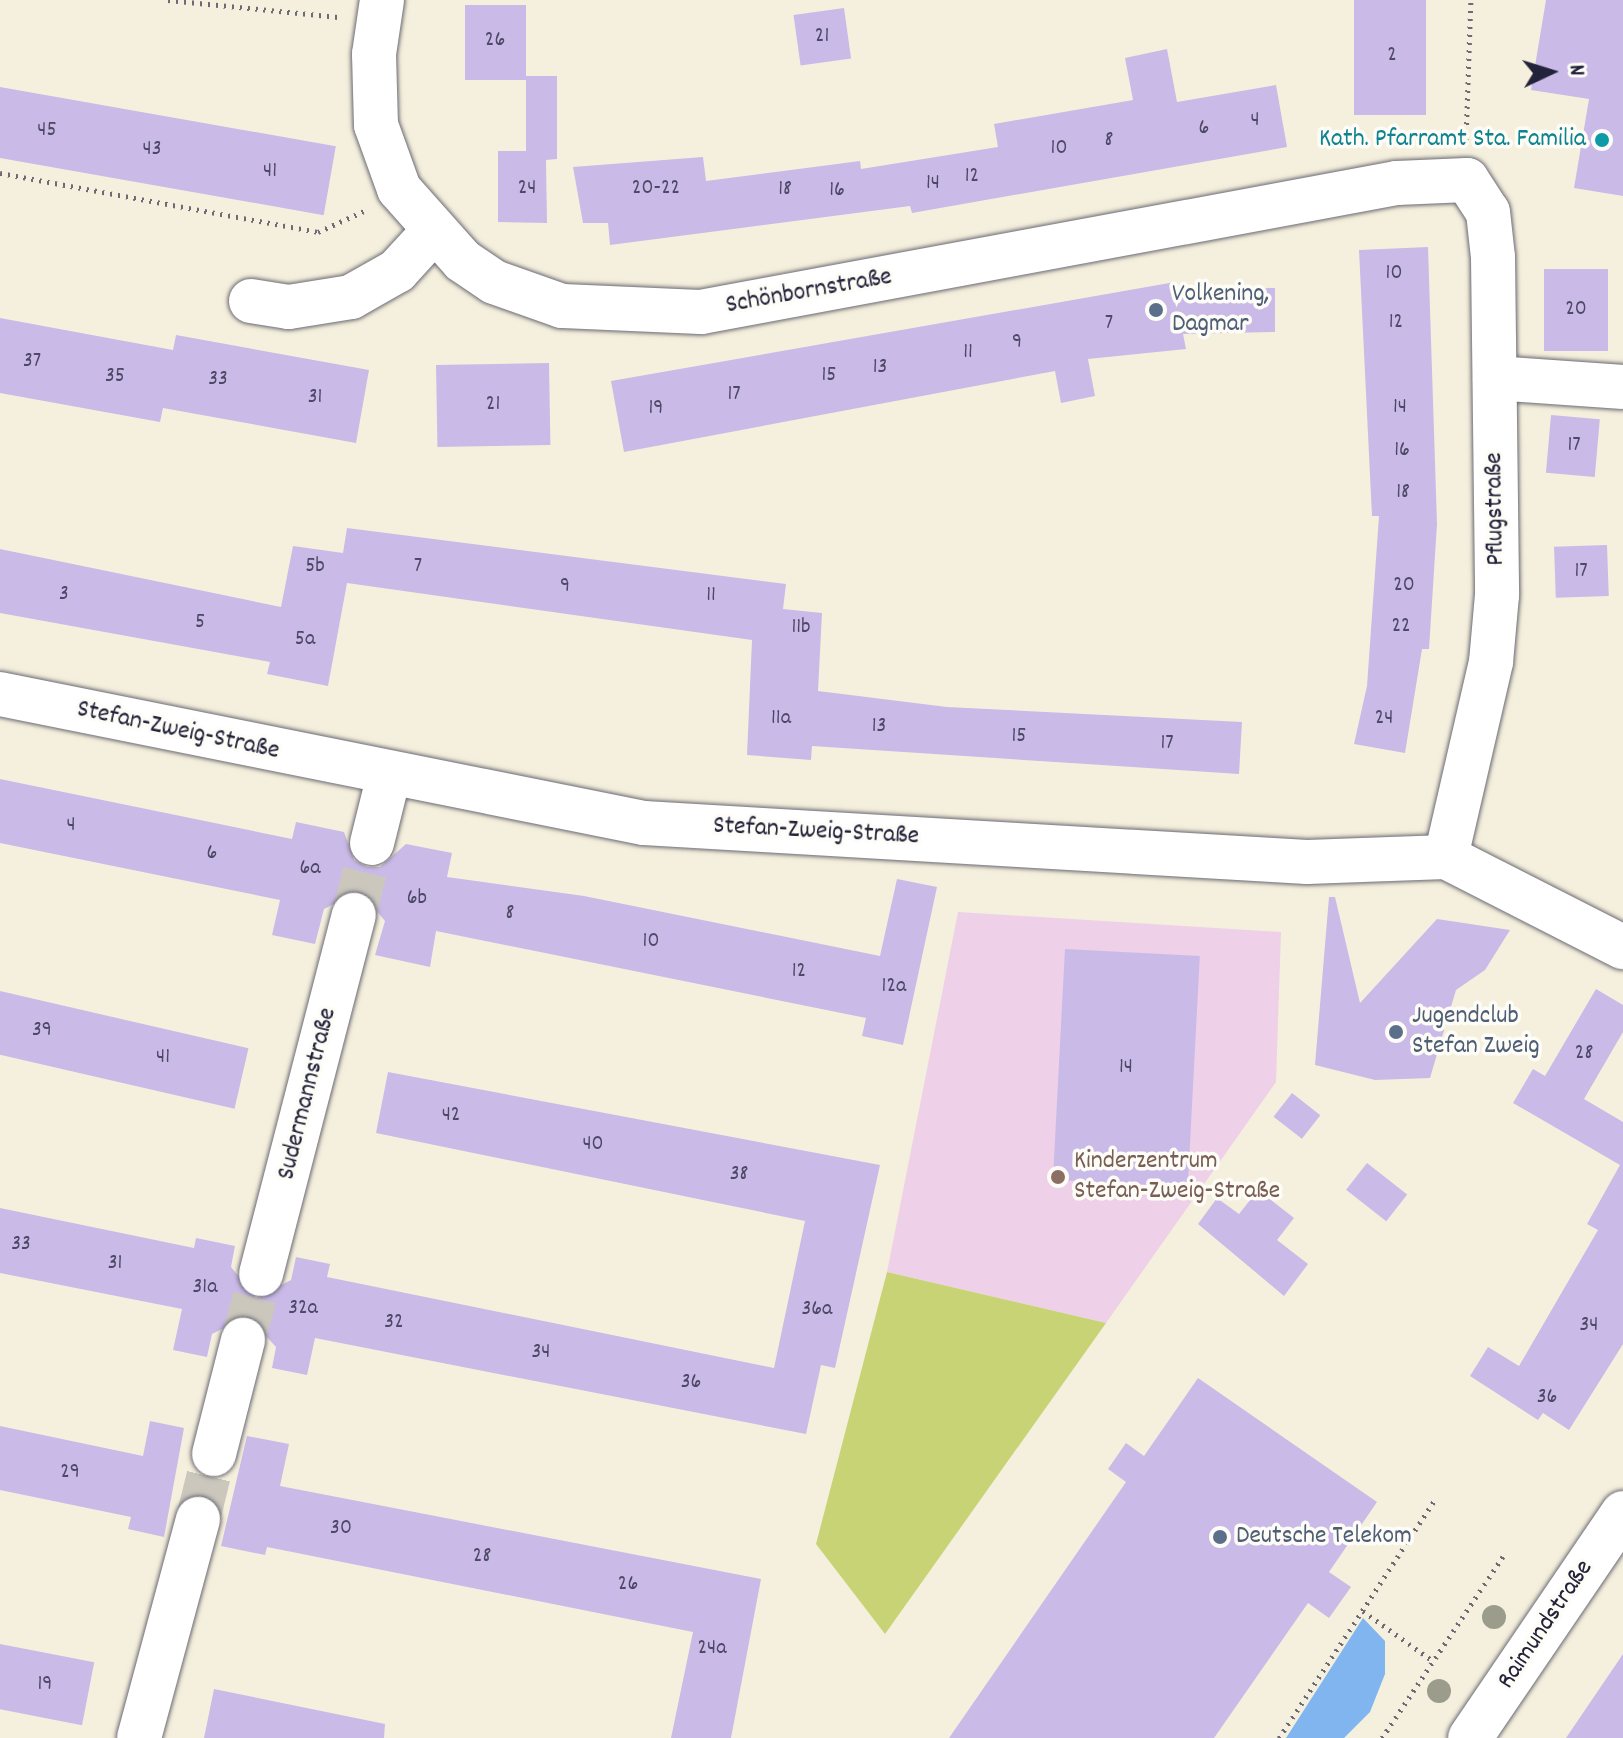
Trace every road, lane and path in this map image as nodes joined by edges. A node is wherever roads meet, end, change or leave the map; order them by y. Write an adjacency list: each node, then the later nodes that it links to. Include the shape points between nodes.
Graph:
1 (168, 0): 3 (path)
2 (1471, 0): 5 (path)
3 (381, 10): 6 (street, Schönbornstraße, via 376,125)
4 (0, 173): 6 (path, via 318,232 333,231)
5 (1458, 179): 7 (street, Schönbornstraße, via 662,315 527,296); 9 (street, Pflugstraße, via 1488,212)
6 (399, 189): 7 (street, Schönbornstraße)
7 (424, 241): 8 (street, via 397,271 351,297 289,307)
8 (253, 291)
9 (1495, 378): 10 (street); 14 (street, Pflugstraße, via 1491,662)
10 (1623, 387)
11 (0, 694): 12 (street, Stefan-Zweig-Straße)
12 (389, 775): 13 (street); 14 (street, Stefan-Zweig-Straße, via 644,823 1307,862)
13 (372, 843)
14 (1446, 857): 16 (street, Stefan-Zweig-Straße)
15 (354, 915): 17 (street, Sudermannstraße)
16 (1623, 947)
17 (261, 1274)
18 (243, 1340): 19 (street)
19 (214, 1454)
20 (1434, 1501): 24 (path)
21 (1623, 1513): 29 (street, Raimundstraße)
22 (198, 1519): 26 (street)
23 (1504, 1555): 25 (path)
24 (1363, 1611): 25 (path); 27 (path)
25 (1433, 1661): 28 (path)
26 (139, 1738)
27 (1279, 1738)
28 (1382, 1738)
29 (1470, 1738)

